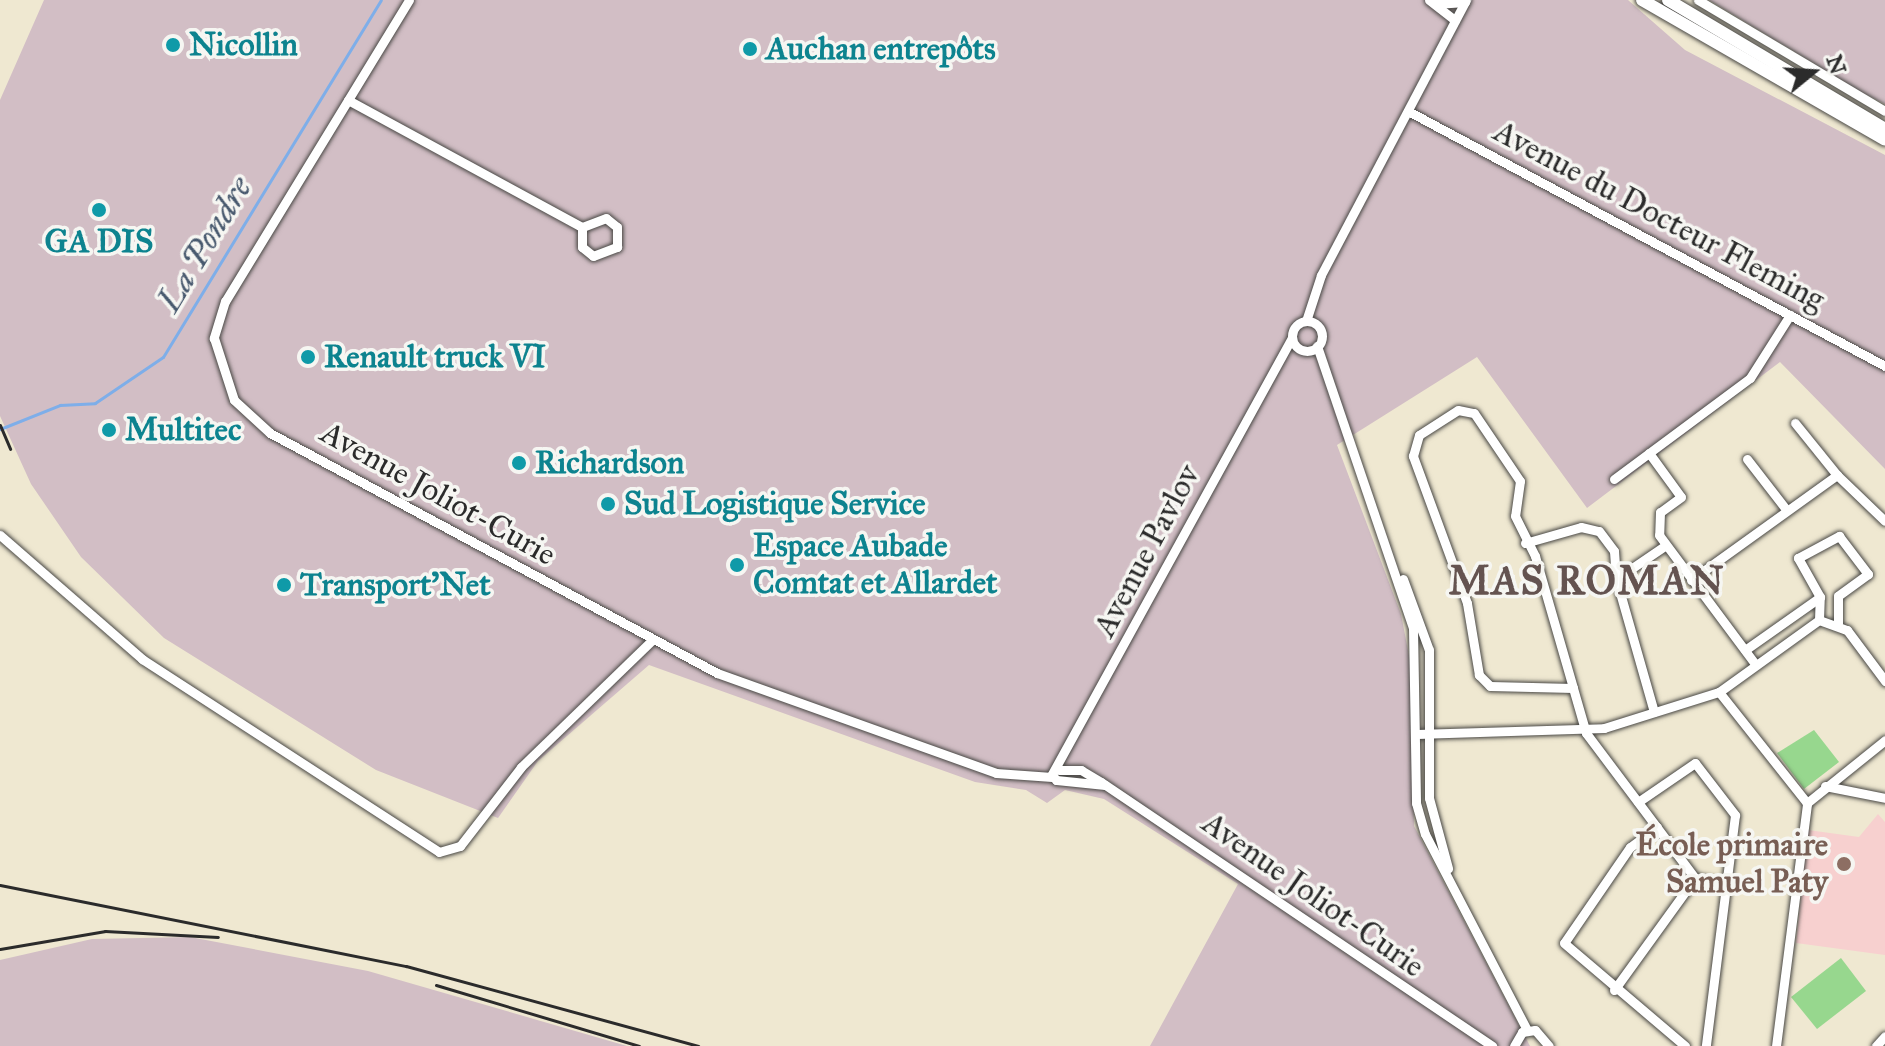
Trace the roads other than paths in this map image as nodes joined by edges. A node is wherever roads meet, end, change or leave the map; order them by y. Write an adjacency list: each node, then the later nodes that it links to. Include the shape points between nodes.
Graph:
1 (409, 0): 8 (street, Avenue Joliot-Curie)
2 (1642, 0): 12 (main road)
3 (1668, 0): 11 (main road)
4 (1698, 0): 10 (street)
5 (1465, 1): 6 (street); 7 (street)
6 (1433, 2): 7 (street)
7 (1455, 20): 9 (street)
8 (348, 100): 13 (street); 35 (street, Avenue Joliot-Curie, via 216,322 227,389 270,433)
9 (1408, 111): 14 (street, Avenue du Docteur Fleming); 15 (street, via 1317,285)
10 (1885, 111)
11 (1885, 129)
12 (1885, 140)
13 (582, 227): 13 (street, via 582,247 593,256 617,247 619,233 606,218)
14 (1790, 315): 19 (street, Avenue du Docteur Fleming); 21 (street, via 1750,378)
15 (1311, 322): 16 (street, Avenue Pavlov); 17 (street)
16 (1298, 345): 17 (street); 18 (street); 46 (street, Avenue Pavlov, via 1280,356)
17 (1317, 346): 18 (street)
18 (1319, 363): 30 (street)
19 (1885, 366)
20 (1795, 423): 23 (street)
21 (1649, 453): 24 (street); 29 (street, via 1681,497 1660,512)
22 (1747, 459): 25 (street)
23 (1837, 475): 25 (street); 26 (street)
24 (1614, 479)
25 (1785, 508): 32 (street)
26 (1885, 521)
27 (0, 535): 35 (street, via 142,659 439,852 460,846 521,767)
28 (1525, 543): 31 (street, via 1581,527 1599,531 1614,551); 39 (street); 39 (street, via 1514,507 1520,481 1474,413 1458,410 1419,435 1413,456 1467,603 1479,675 1490,686)
29 (1666, 545): 31 (street); 32 (street)
30 (1391, 553): 43 (street, via 1417,653); 44 (street, via 1429,650)
31 (1616, 579): 41 (street)
32 (1691, 580): 36 (street)
33 (1820, 597): 34 (street); 34 (street, via 1798,558 1839,536 1868,574 1838,596); 36 (street)
34 (1829, 621): 37 (street); 38 (street)
35 (651, 641): 46 (street, Avenue Joliot-Curie, via 853,726 996,773)
36 (1745, 650): 37 (street)
37 (1755, 664): 40 (street)
38 (1885, 681)
39 (1573, 688): 42 (street)
40 (1719, 692): 41 (street); 50 (street)
41 (1654, 712): 42 (street)
42 (1586, 733): 44 (street); 49 (street)
43 (1417, 734): 44 (street); 53 (street, via 1416,803)
44 (1431, 734): 53 (street, via 1429,798)
45 (1885, 740): 47 (street)
46 (1060, 774): 58 (street, Avenue Joliot-Curie, via 1081,770 1105,785)
47 (1825, 786): 48 (street); 50 (street)
48 (1885, 798)
49 (1638, 802): 51 (street); 54 (street, via 1695,763 1735,815)
50 (1807, 803): 63 (street)
51 (1657, 827): 52 (street); 55 (street, via 1630,847 1565,933 1569,954)
52 (1695, 878): 54 (street); 55 (street)
53 (1453, 883): 56 (street)
54 (1727, 884): 62 (street)
55 (1614, 990): 61 (street)
56 (1527, 1030): 59 (street); 60 (street, via 1541,1032)
57 (1885, 1036): 64 (street)
58 (1492, 1046)
59 (1514, 1046)
60 (1549, 1046)
61 (1685, 1046)
62 (1706, 1046)
63 (1776, 1046)
64 (1876, 1046)

